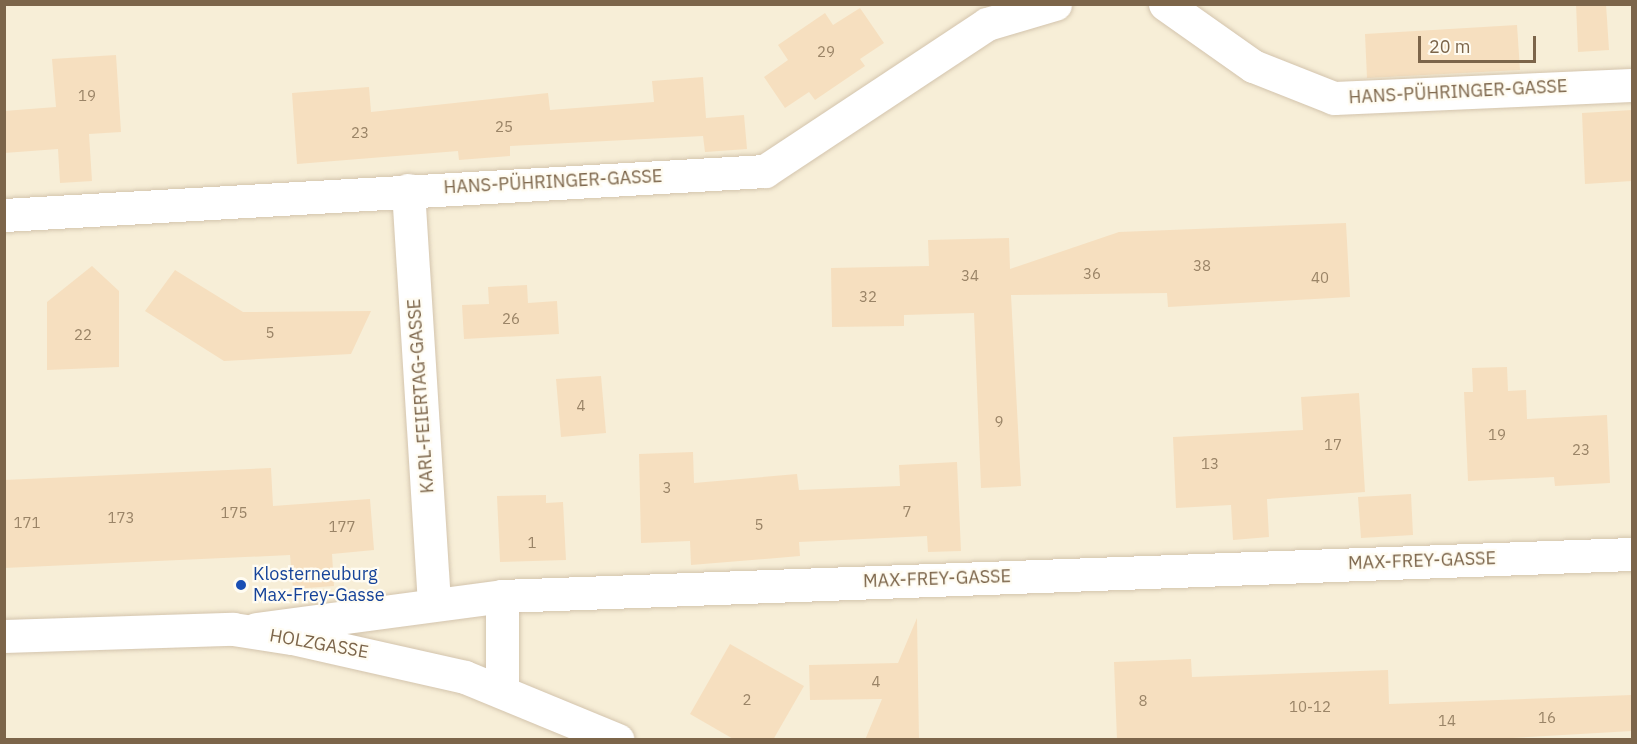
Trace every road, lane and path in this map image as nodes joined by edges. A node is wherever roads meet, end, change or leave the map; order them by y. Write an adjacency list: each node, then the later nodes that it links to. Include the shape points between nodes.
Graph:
1 (1055, 4): 4 (street, HANS-PÜHRINGER-GASSE, via 987,24 765,171)
2 (1165, 4): 3 (street, HANS-PÜHRINGER-GASSE, via 1253,66 1334,98)
3 (1632, 85)
4 (408, 189): 5 (street, HANS-PÜHRINGER-GASSE); 8 (street, KARL-FEIERTAG-GASSE)
5 (4, 215)
6 (1632, 554): 7 (street, MAX-FREY-GASSE)
7 (502, 596): 8 (street, MAX-FREY-GASSE); 11 (street)
8 (434, 603): 9 (street, MAX-FREY-GASSE)
9 (243, 631): 10 (street, HOLZGASSE); 11 (street, HOLZGASSE, via 384,655)
10 (4, 636)
11 (502, 690): 12 (street, HOLZGASSE)
12 (618, 740)

